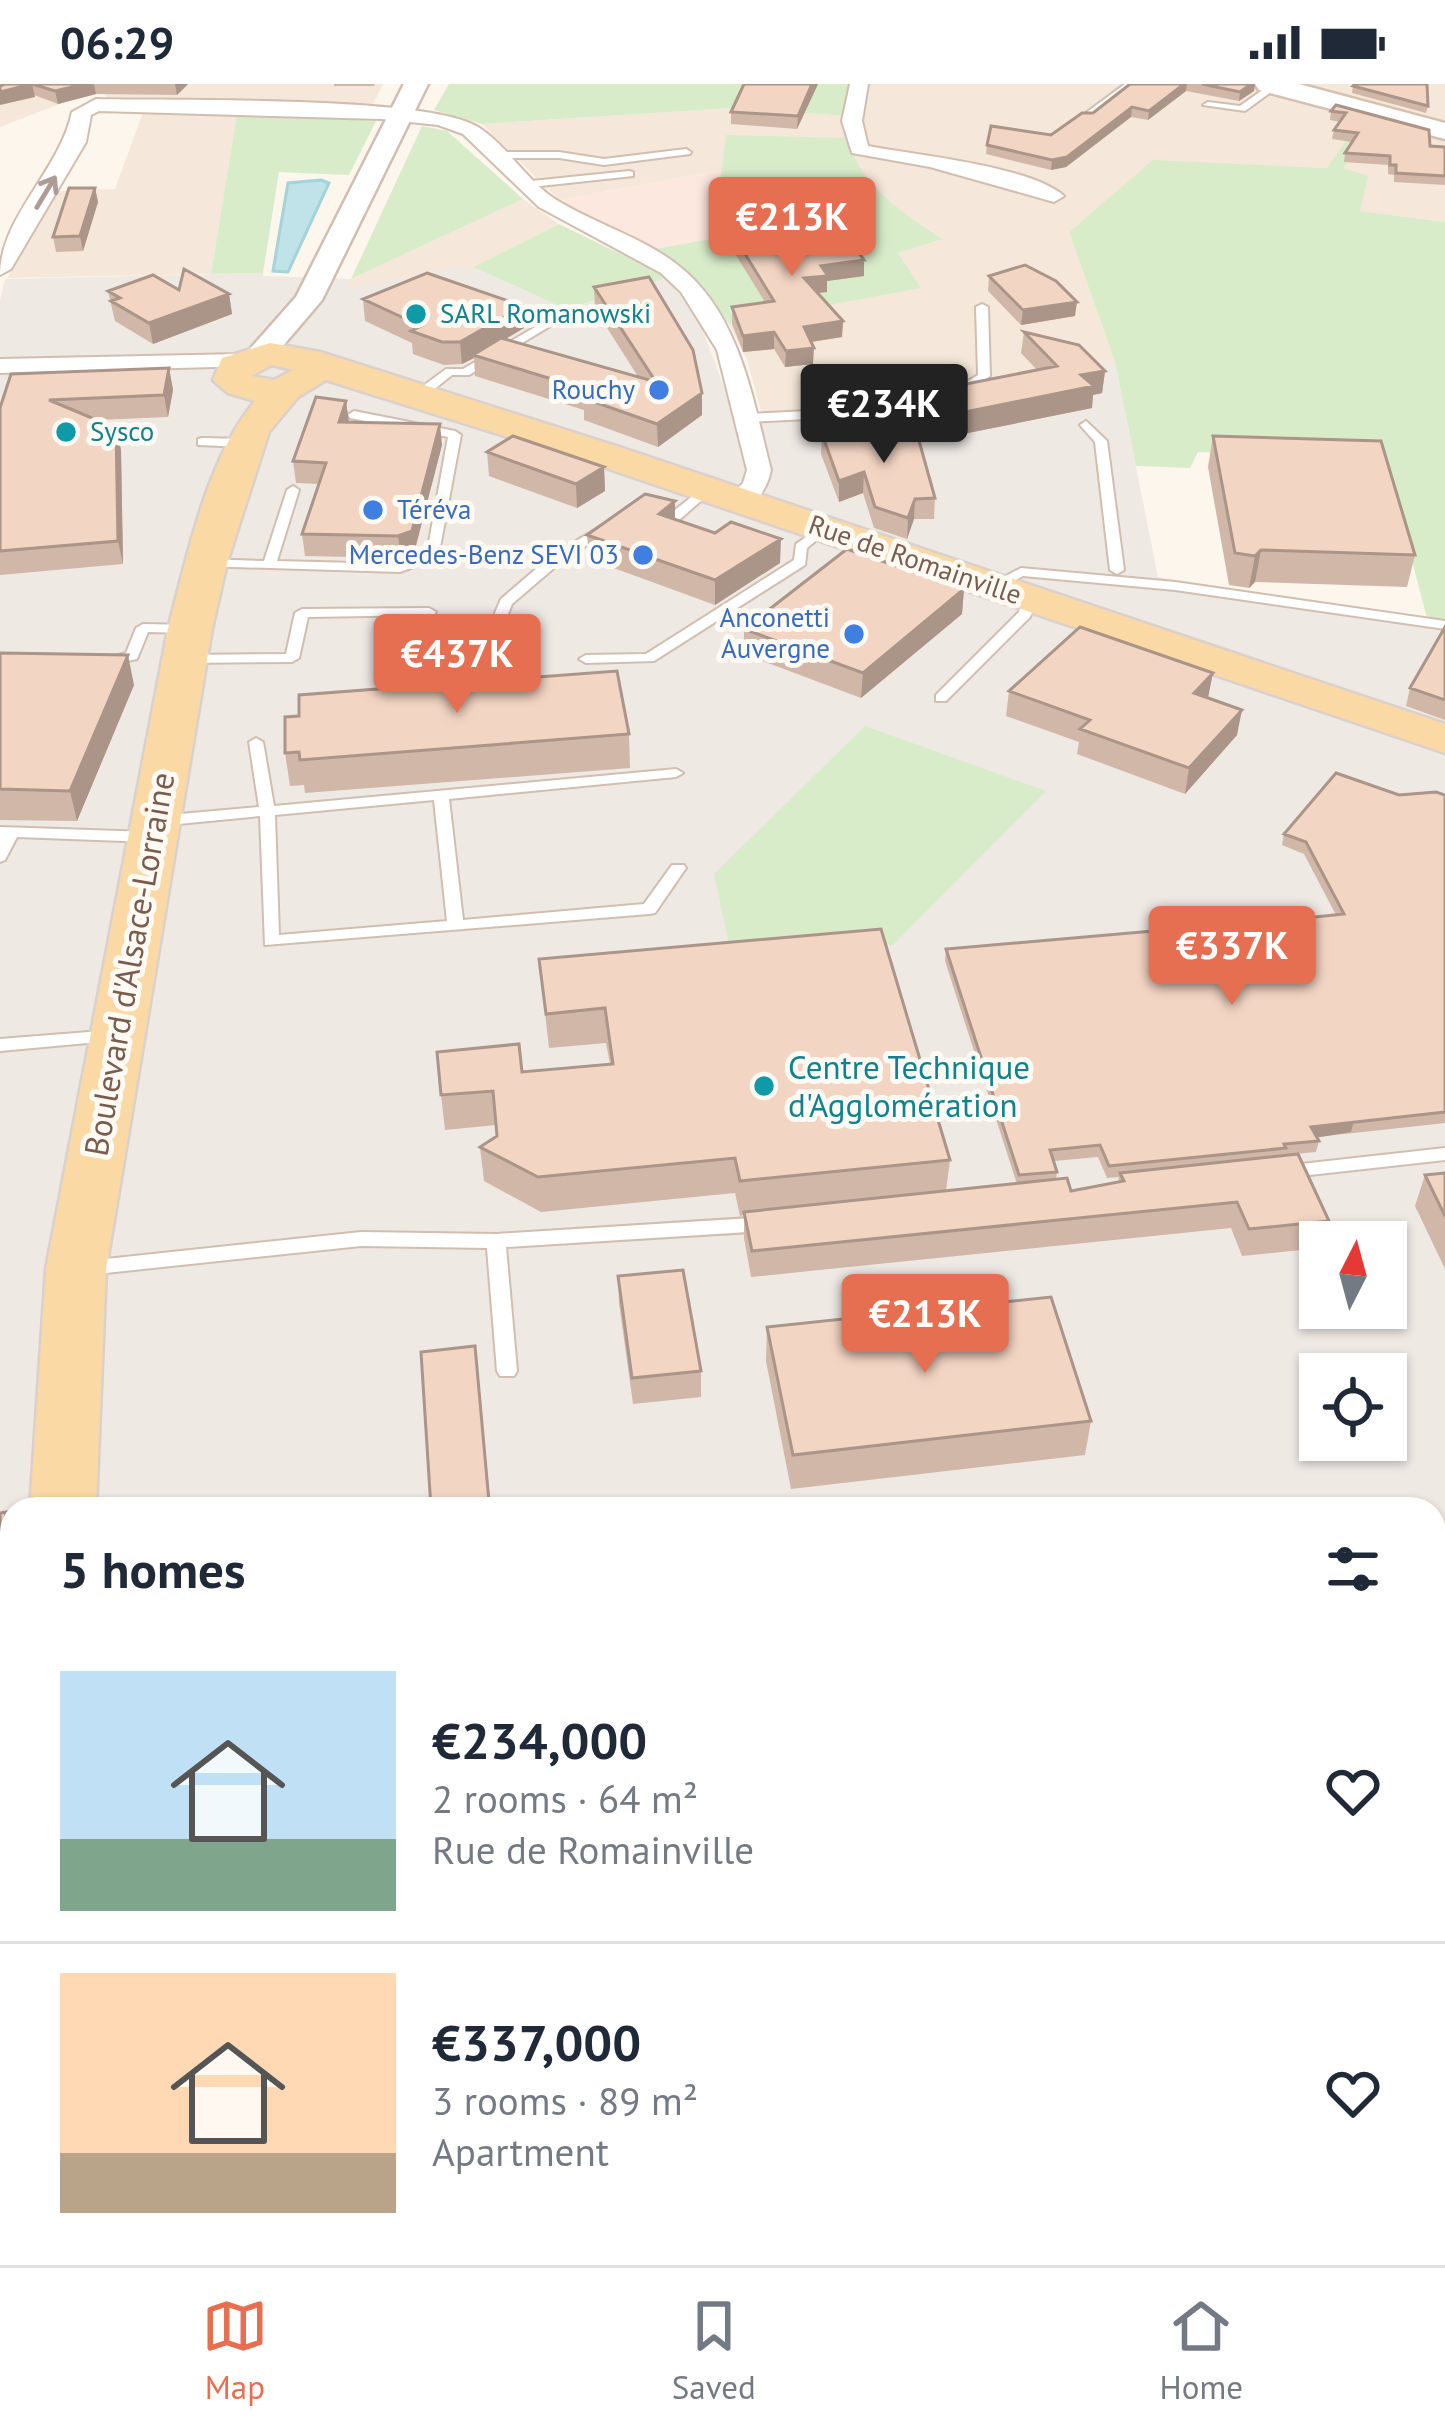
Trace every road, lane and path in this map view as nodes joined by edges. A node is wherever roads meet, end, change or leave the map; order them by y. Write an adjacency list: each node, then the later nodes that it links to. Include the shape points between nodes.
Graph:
1 (416, 84): 7 (street)
2 (859, 84): 14 (street, via 852,121 865,152)
3 (1131, 84): 8 (lane)
4 (1271, 85): 6 (lane, via 1242,110); 9 (main road)
5 (92, 100): 7 (street); 15 (street, one-way to 5, via 76,142)
6 (1208, 105)
7 (402, 115): 11 (street, via 470,130); 16 (street)
8 (1086, 117)
9 (1445, 130)
10 (686, 152): 11 (lane, via 604,162)
11 (495, 155): 13 (street)
12 (629, 174): 13 (lane)
13 (522, 184): 23 (street, via 569,219 679,276 728,350)
14 (1054, 196)
15 (0, 269)
16 (309, 298): 20 (street); 22 (street, Boulevard d'Alsace-Lorraine)
17 (982, 307): 23 (lane, via 984,376 969,386 850,413)
18 (492, 308): 21 (lane, via 546,326 465,373 450,371)
19 (0, 366): 22 (street, via 188,365)
20 (300, 373): 21 (main road, Rue de Romainville); 22 (main road, Boulevard d'Alsace-Lorraine); 22 (main road, Rue de Romainville)
21 (386, 399): 26 (main road, Rue de Romainville); 31 (lane, via 455,435 433,555 400,568)
22 (239, 400): 30 (main road, Boulevard d'Alsace-Lorraine)
23 (747, 418): 26 (street, via 759,477)
24 (1086, 425): 32 (lane, via 1101,441)
25 (293, 490): 31 (lane)
26 (723, 495): 27 (lane, via 673,518); 29 (main road, Rue de Romainville)
27 (638, 506)
28 (622, 517): 39 (lane, via 506,602 488,648)
29 (824, 529): 33 (main road, Rue de Romainville); 37 (lane, via 801,547 800,562 649,658)
30 (206, 563): 31 (lane); 36 (main road, Boulevard d'Alsace-Lorraine)
31 (269, 565)
32 (1117, 570)
33 (1013, 592): 35 (lane, via 1021,572); 40 (lane, via 1025,614); 41 (main road, Rue de Romainville)
34 (429, 612): 36 (lane, via 302,613 292,658)
35 (1445, 626)
36 (187, 644): 38 (lane, via 142,628 132,656); 46 (main road, Boulevard d'Alsace-Lorraine)
37 (586, 659)
38 (84, 663)
39 (521, 667)
40 (941, 698)
41 (1445, 739)
42 (256, 742): 45 (lane)
43 (676, 773): 44 (lane)
44 (441, 794): 45 (lane); 50 (lane)
45 (267, 809): 46 (lane); 50 (lane, via 271,940)
46 (152, 829): 47 (lane); 51 (main road, Boulevard d'Alsace-Lorraine)
47 (5, 833): 48 (lane)
48 (0, 857)
49 (678, 868): 50 (lane, via 649,909)
50 (455, 926)
51 (114, 1036): 52 (lane); 57 (main road, Boulevard d'Alsace-Lorraine)
52 (0, 1045)
53 (1445, 1154): 54 (lane)
54 (1253, 1175)
55 (797, 1220): 56 (lane)
56 (496, 1241): 57 (lane, via 361,1239); 58 (lane)
57 (76, 1269): 59 (main road, Boulevard d'Alsace-Lorraine)
58 (507, 1371)
59 (64, 1497)

